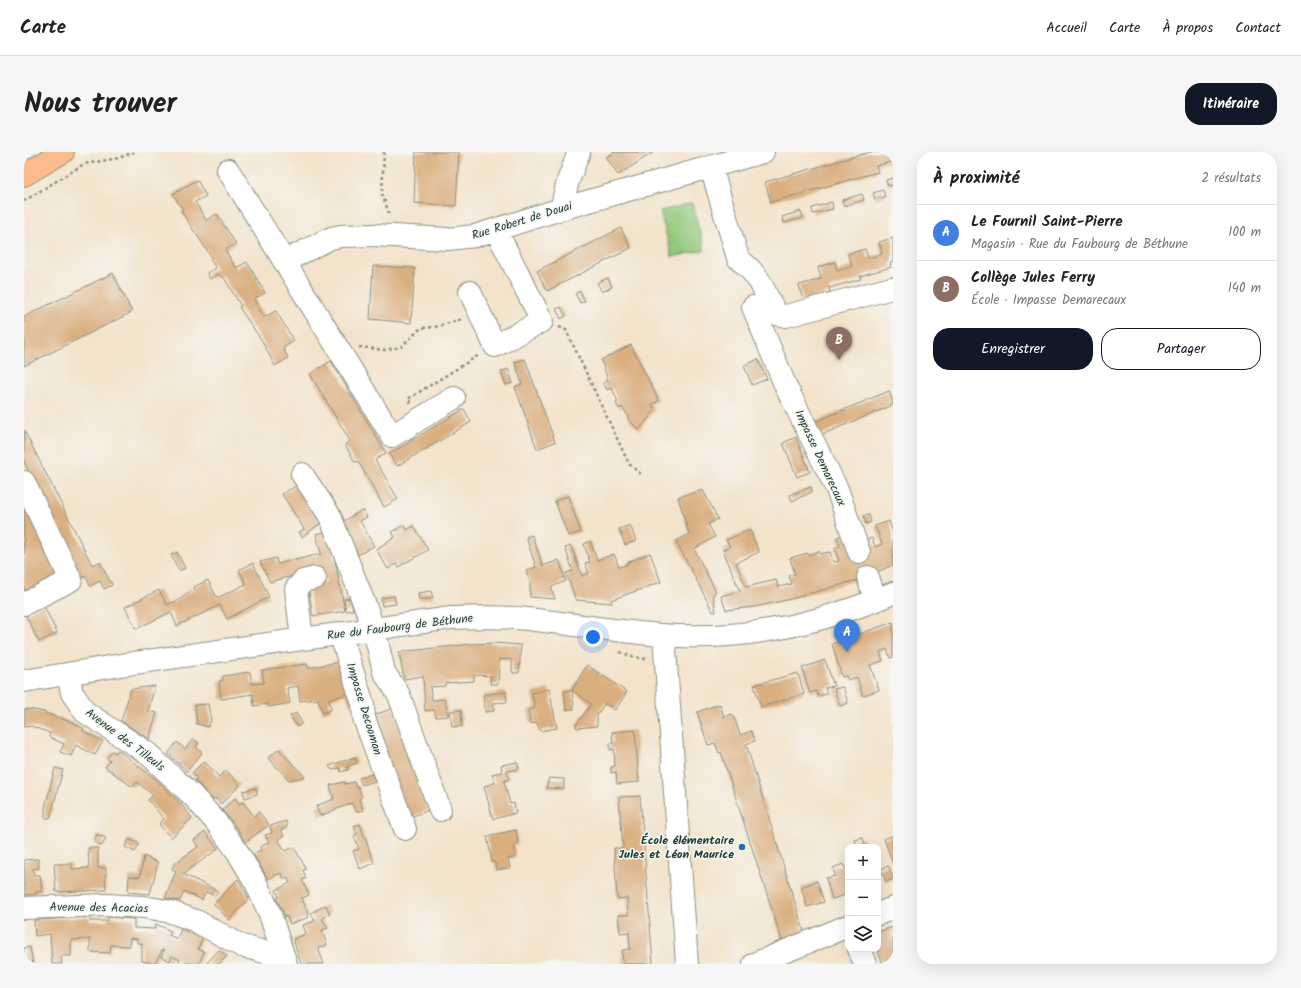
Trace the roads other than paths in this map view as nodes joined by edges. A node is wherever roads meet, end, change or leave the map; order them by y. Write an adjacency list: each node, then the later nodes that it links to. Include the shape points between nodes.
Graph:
1 (63, 152): 6 (highway)
2 (579, 152): 7 (street)
3 (763, 152): 4 (street, Rue Robert de Douai)
4 (711, 167): 7 (street, Rue Robert de Douai); 10 (street, via 738,258 760,282 776,314 786,316)
5 (228, 170): 9 (street)
6 (24, 175)
7 (561, 209): 8 (street, Rue Robert de Douai)
8 (496, 230): 9 (street, Rue Robert de Douai, via 458,239 341,236); 11 (street, via 542,321 495,346)
9 (285, 261): 13 (street, via 392,436)
10 (892, 288)
11 (470, 292)
12 (753, 307): 16 (street, Impasse Demarecaux, via 786,387 837,489)
13 (454, 398)
14 (302, 474): 21 (street, via 330,516)
15 (24, 482): 20 (street, via 71,580)
16 (859, 552)
17 (868, 577): 19 (street)
18 (315, 578): 24 (street, via 302,581 296,589)
19 (884, 597): 23 (street, Rue du Faubourg de Béthune, via 849,610 771,630 710,637)
20 (24, 604)
21 (372, 629): 22 (street, Rue du Faubourg de Béthune); 23 (street, Rue du Faubourg de Béthune, via 451,618 486,617 528,619); 27 (street, via 384,672 399,695)
22 (340, 633): 24 (street, Rue du Faubourg de Béthune); 28 (street, Impasse Decooman, via 364,704 364,718)
23 (664, 635): 35 (street)
24 (302, 639): 25 (street, Rue du Faubourg de Béthune)
25 (68, 674): 26 (street, Rue du Faubourg de Béthune); 34 (street, Avenue des Tilleuls, via 72,693 85,712 147,753 188,791 216,822 256,883 270,914)
26 (24, 681)
27 (440, 810)
28 (405, 829)
29 (24, 908): 34 (street, Avenue des Acacias, via 106,905 156,908 196,921 242,946)
30 (893, 908): 31 (street)
31 (881, 913)
32 (845, 927): 36 (street)
33 (860, 952): 37 (street)
34 (285, 961)
35 (687, 964)
36 (754, 964)
37 (865, 964)

